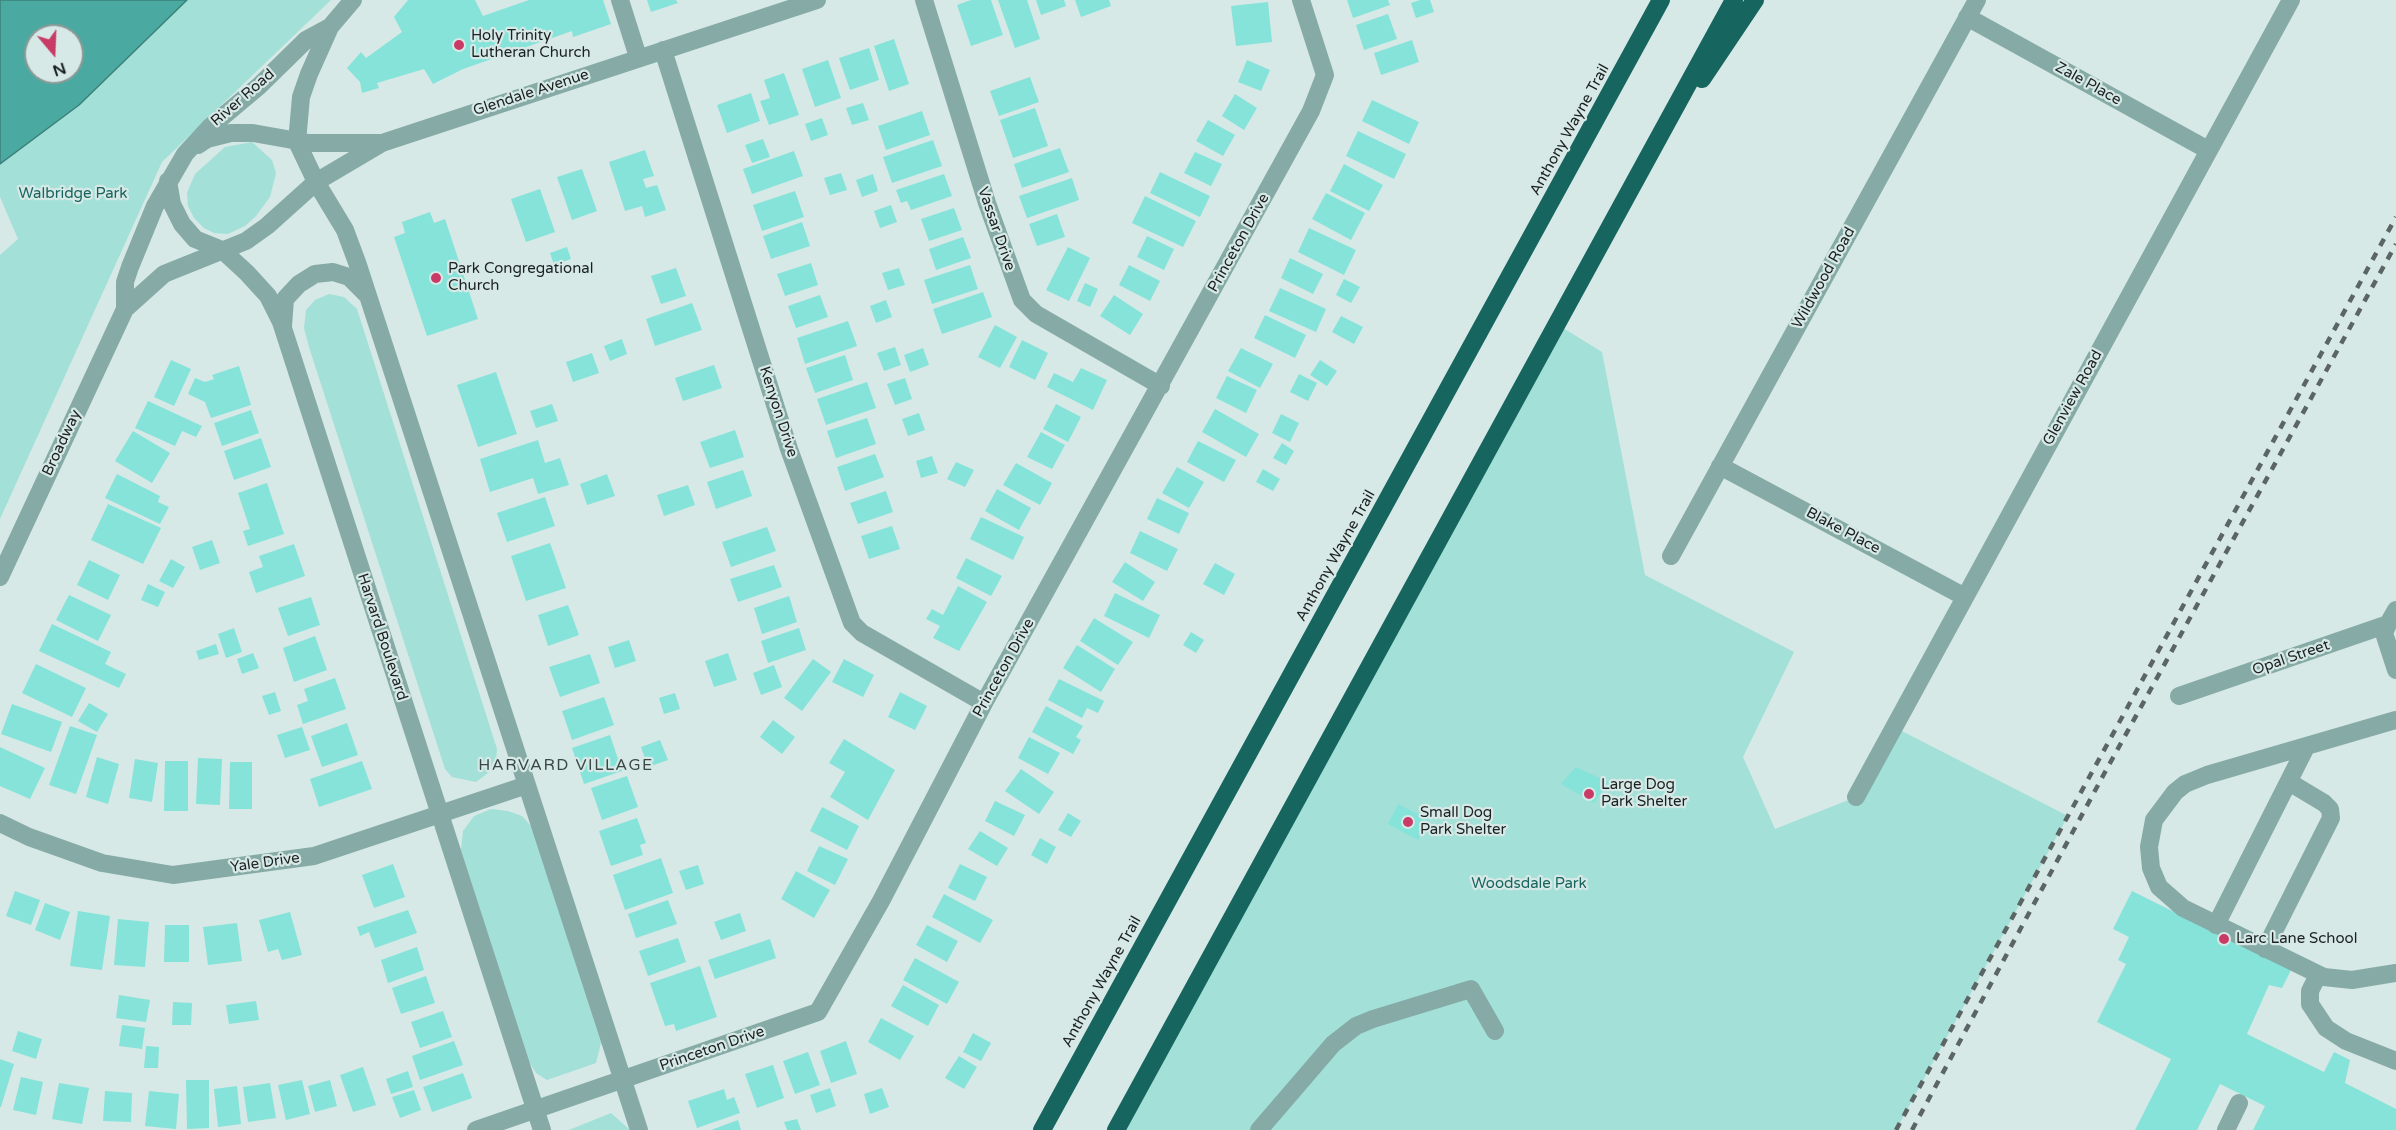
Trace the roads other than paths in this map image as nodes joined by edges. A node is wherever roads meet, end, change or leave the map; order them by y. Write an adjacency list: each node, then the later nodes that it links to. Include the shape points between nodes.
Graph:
1 (353, 0): 12 (street, River Road)
2 (620, 0): 14 (street)
3 (817, 0): 13 (street, Glendale Avenue)
4 (924, 0): 26 (street, Vassar Drive, via 987,203 1022,300 1036,314)
5 (1301, 0): 26 (street, Princeton Drive, via 1324,81)
6 (1662, 0): 54 (highway, Anthony Wayne Trail)
7 (1732, 0): 19 (highway)
8 (1755, 0): 19 (highway)
9 (1977, 0): 11 (street, Wildwood Road)
10 (2291, 0): 17 (street, Glenview Road)
11 (1967, 17): 17 (street, Zale Place); 27 (street, Wildwood Road)
12 (330, 27): 15 (street, River Road, via 301,97); 18 (street, River Road, via 306,40)
13 (663, 50): 14 (street, Glendale Avenue); 34 (street, Kenyon Drive, via 789,449 852,623 862,633)
14 (639, 57): 16 (street, Glendale Avenue)
15 (297, 142): 16 (street, Glendale Avenue); 18 (street, Glendale Avenue, via 231,133 207,139); 21 (street)
16 (382, 143): 21 (street, Glendale Avenue)
17 (2208, 150): 30 (street, Glenview Road)
18 (185, 154): 20 (street, River Road)
19 (1635, 180): 55 (highway)
20 (168, 182): 22 (street, Harvard Boulevard, via 172,204 182,224 195,238); 24 (street, Broadway, via 124,282)
21 (316, 182): 22 (street, Broadway, via 267,226 246,241); 23 (street, via 345,230)
22 (222, 250): 24 (street, Broadway, via 164,274); 25 (street, Harvard Boulevard, via 268,296)
23 (368, 295): 25 (street, via 350,278 333,272 315,274 285,299); 38 (street)
24 (125, 309): 29 (street, Broadway)
25 (283, 328): 40 (street, Harvard Boulevard)
26 (1161, 386): 34 (street, Princeton Drive)
27 (1720, 466): 28 (street, Wildwood Road); 30 (street, Blake Place)
28 (1671, 556)
29 (0, 577)
30 (1965, 597): 39 (street, Glenview Road)
31 (2392, 617): 32 (street, via 2384,633); 33 (street, Opal Street)
32 (2396, 670)
33 (2179, 696)
34 (984, 703): 48 (street, Princeton Drive, via 818,1012)
35 (2396, 720): 36 (street)
36 (2306, 747): 37 (street); 42 (street, via 2196,779 2175,792 2154,820 2149,839 2150,859 2159,887 2183,908)
37 (2289, 782): 42 (street); 43 (street, via 2324,803 2331,818)
38 (527, 785): 40 (street, Yale Drive); 48 (street)
39 (1856, 797)
40 (439, 815): 41 (street, Yale Drive, via 314,856 173,875 102,863); 50 (street, Harvard Boulevard)
41 (0, 823)
42 (2216, 925): 43 (street)
43 (2265, 949): 45 (street)
44 (2396, 973): 45 (street, via 2342,980)
45 (2318, 975): 47 (street, via 2310,991 2310,1004 2326,1028 2346,1041)
46 (1495, 1031): 56 (street, via 1471,989 1365,1023 1332,1044)
47 (2396, 1061)
48 (623, 1080): 50 (street, Princeton Drive); 53 (street)
49 (2239, 1103): 57 (street)
50 (536, 1110): 51 (street, Princeton Drive); 52 (street, Harvard Boulevard)
51 (476, 1130)
52 (542, 1130)
53 (639, 1130)
54 (1042, 1130)
55 (1116, 1130)
56 (1259, 1130)
57 (2226, 1130)

